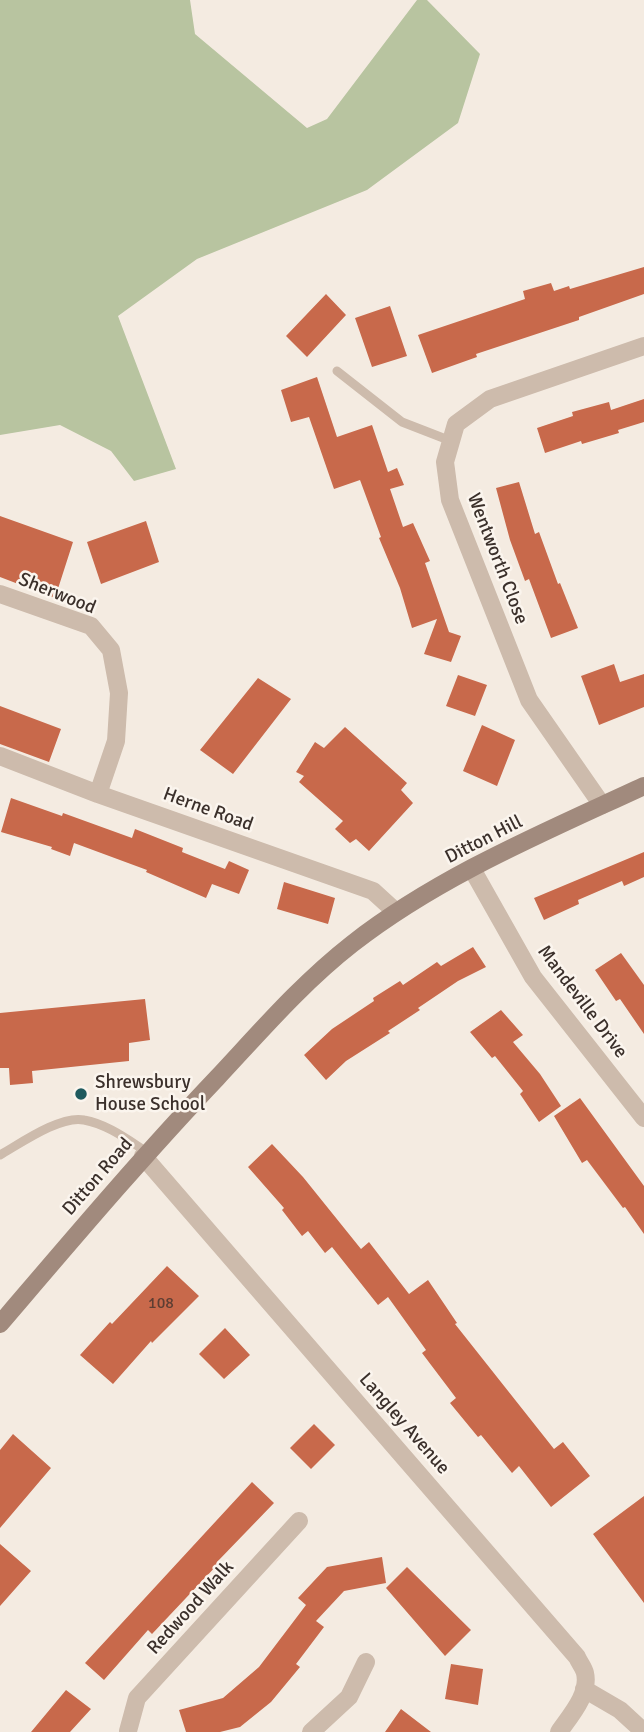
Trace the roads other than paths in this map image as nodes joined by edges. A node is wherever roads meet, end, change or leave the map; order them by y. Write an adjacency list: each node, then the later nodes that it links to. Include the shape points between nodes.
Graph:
1 (644, 346): 3 (street, Wentworth Close, via 490,399 456,425)
2 (337, 371): 3 (lane, via 401,422)
3 (451, 441): 8 (street, Wentworth Close, via 445,463 450,500 529,700)
4 (0, 594): 7 (street, Sherwood, via 91,626 111,650 119,692 116,741)
5 (0, 756): 7 (street, Herne Road)
6 (644, 786): 8 (street, Ditton Hill)
7 (99, 794): 10 (street, Herne Road, via 373,891)
8 (602, 805): 9 (street, Ditton Hill)
9 (472, 869): 10 (street, Ditton Hill); 12 (street, Mandeville Drive, via 533,977)
10 (396, 912): 11 (street, Ditton Hill)
11 (351, 945): 13 (street, Ditton Road, via 295,994)
12 (644, 1118)
13 (145, 1154): 14 (lane, via 119,1134 83,1119 62,1121); 15 (street, Ditton Road); 18 (street, Langley Avenue, via 577,1657 585,1674)
14 (0, 1155)
15 (0, 1324)
16 (299, 1521): 19 (street, Redwood Walk, via 137,1698)
17 (366, 1662): 21 (street, via 349,1697)
18 (584, 1689): 22 (street); 23 (street, via 620,1710)
19 (127, 1732): 20 (street)
20 (142, 1732)
21 (311, 1732)
22 (559, 1732)
23 (644, 1732)

